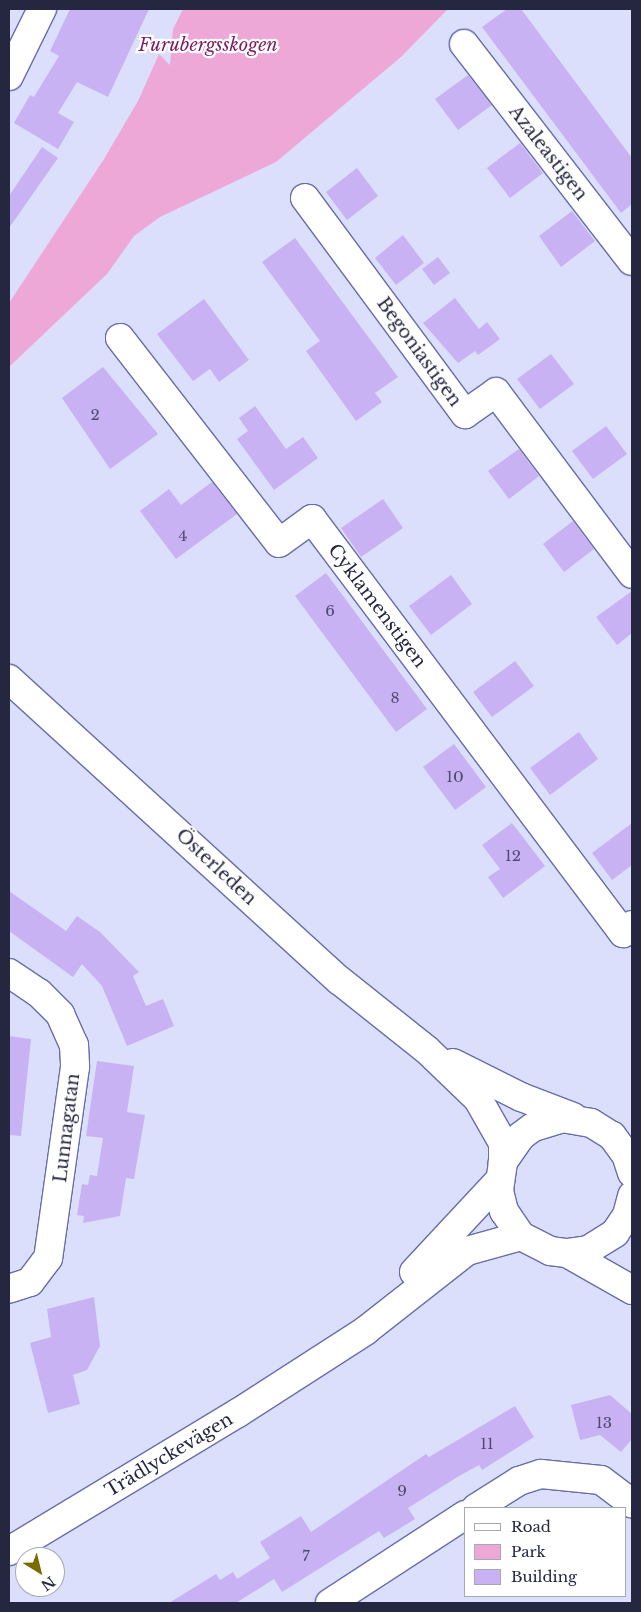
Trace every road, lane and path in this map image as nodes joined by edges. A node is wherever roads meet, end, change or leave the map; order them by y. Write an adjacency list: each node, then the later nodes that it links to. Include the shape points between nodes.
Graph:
1 (42, 9): 3 (street)
2 (464, 44): 5 (street, Azaleastigen)
3 (9, 76)
4 (305, 198): 7 (street, Begoniastigen, via 465,414 496,392)
5 (632, 261)
6 (120, 338): 9 (street, Cyklamenstigen, via 279,543 312,519)
7 (632, 574)
8 (9, 679): 11 (street, Österleden, via 339,980)
9 (627, 929)
10 (9, 973): 19 (street, Lunnagatan, via 39,993 60,1014 74,1045 75,1067 48,1258 30,1282)
11 (427, 1050): 12 (street, Österleden, via 521,1097); 14 (street, Österleden, via 478,1099 503,1143)
12 (590, 1124): 13 (street, Trädlyckevägen); 14 (street, Trädlyckevägen, via 563,1118 534,1127 521,1136); 15 (street, via 620,1145)
13 (632, 1128)
14 (501, 1171): 17 (street, via 504,1211); 21 (street, Trädlyckevägen, via 398,1288)
15 (632, 1174)
16 (631, 1209): 18 (street, via 606,1240 588,1250)
17 (521, 1236): 18 (street, via 550,1251); 21 (street, Trädlyckevägen, via 467,1251 365,1331)
18 (567, 1253): 20 (street)
19 (9, 1289)
20 (632, 1290)
21 (327, 1353): 25 (street, Trädlyckevägen, via 238,1413)
22 (632, 1503): 23 (street, via 600,1480 541,1474 519,1481)
23 (478, 1507)
24 (463, 1516): 26 (street)
25 (9, 1552)
26 (330, 1603)

